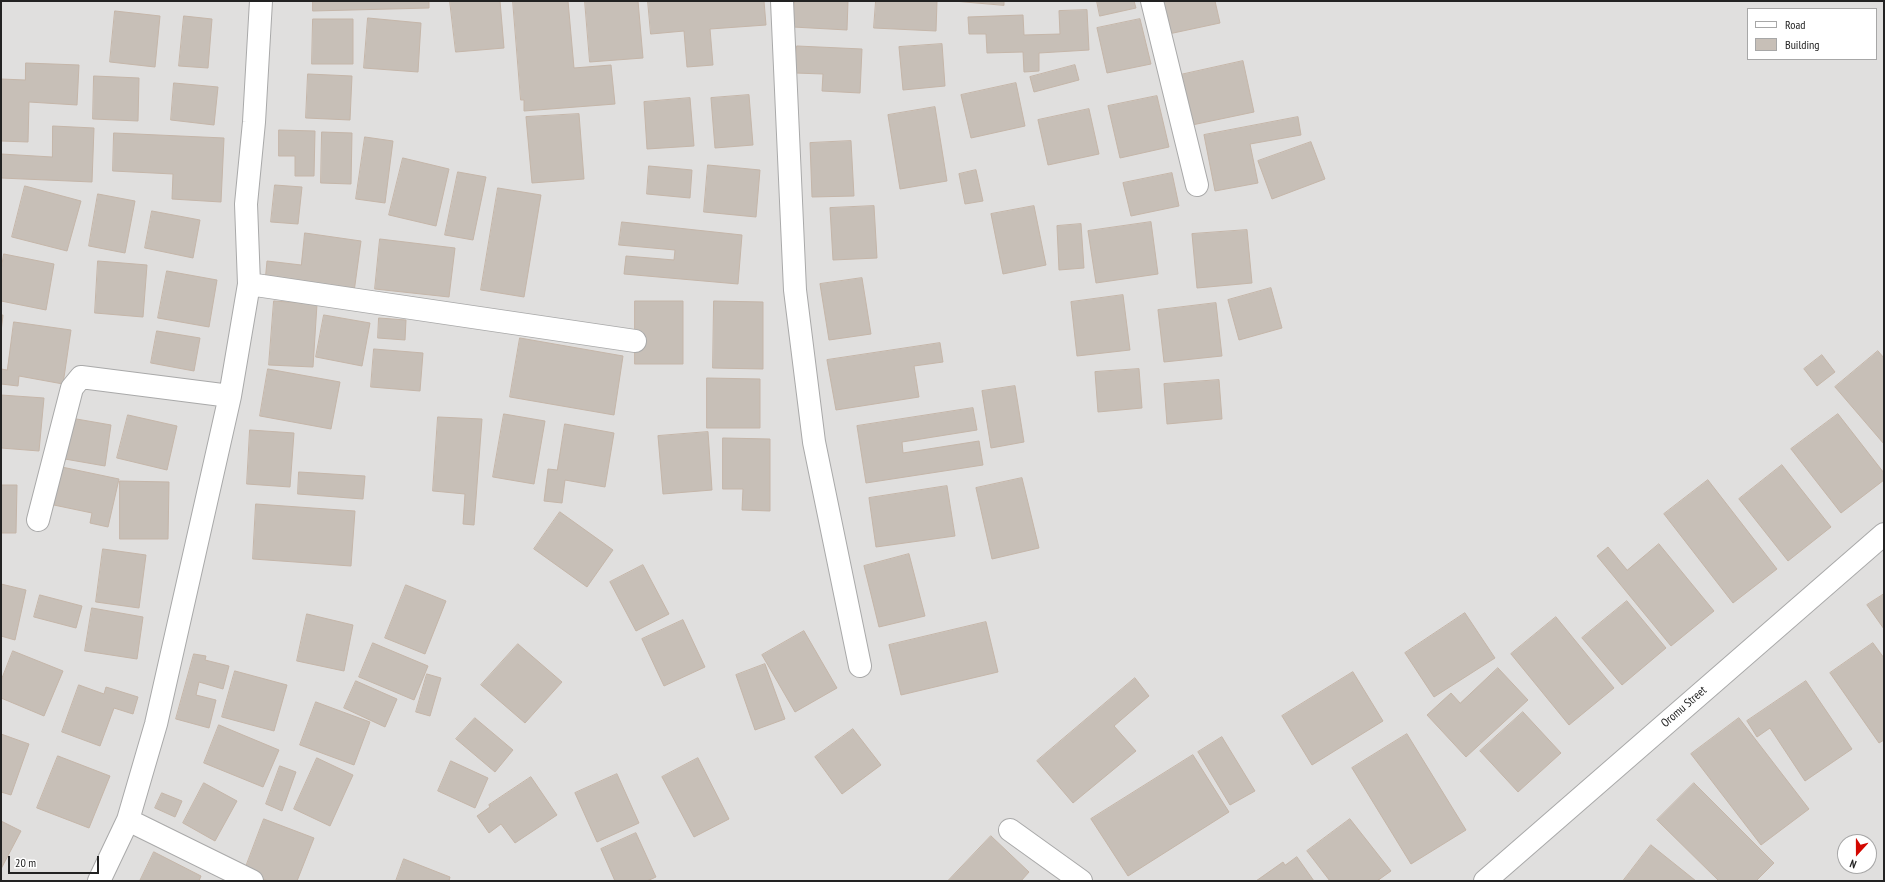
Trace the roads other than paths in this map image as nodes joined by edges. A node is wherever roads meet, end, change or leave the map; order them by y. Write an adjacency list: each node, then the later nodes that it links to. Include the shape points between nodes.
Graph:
1 (261, 1): 5 (street, via 246,204)
2 (782, 1): 10 (street, via 795,290 814,442)
3 (1152, 1): 4 (street)
4 (1197, 185)
5 (250, 284): 6 (street); 7 (street)
6 (635, 341)
7 (230, 396): 8 (street, via 81,378 72,388); 11 (street, via 156,724)
8 (38, 520)
9 (1884, 534): 16 (street, Oromu Street)
10 (860, 666)
11 (128, 820): 13 (street); 14 (street)
12 (1010, 830): 15 (street)
13 (99, 881)
14 (252, 881)
15 (1081, 881)
16 (1485, 881)

